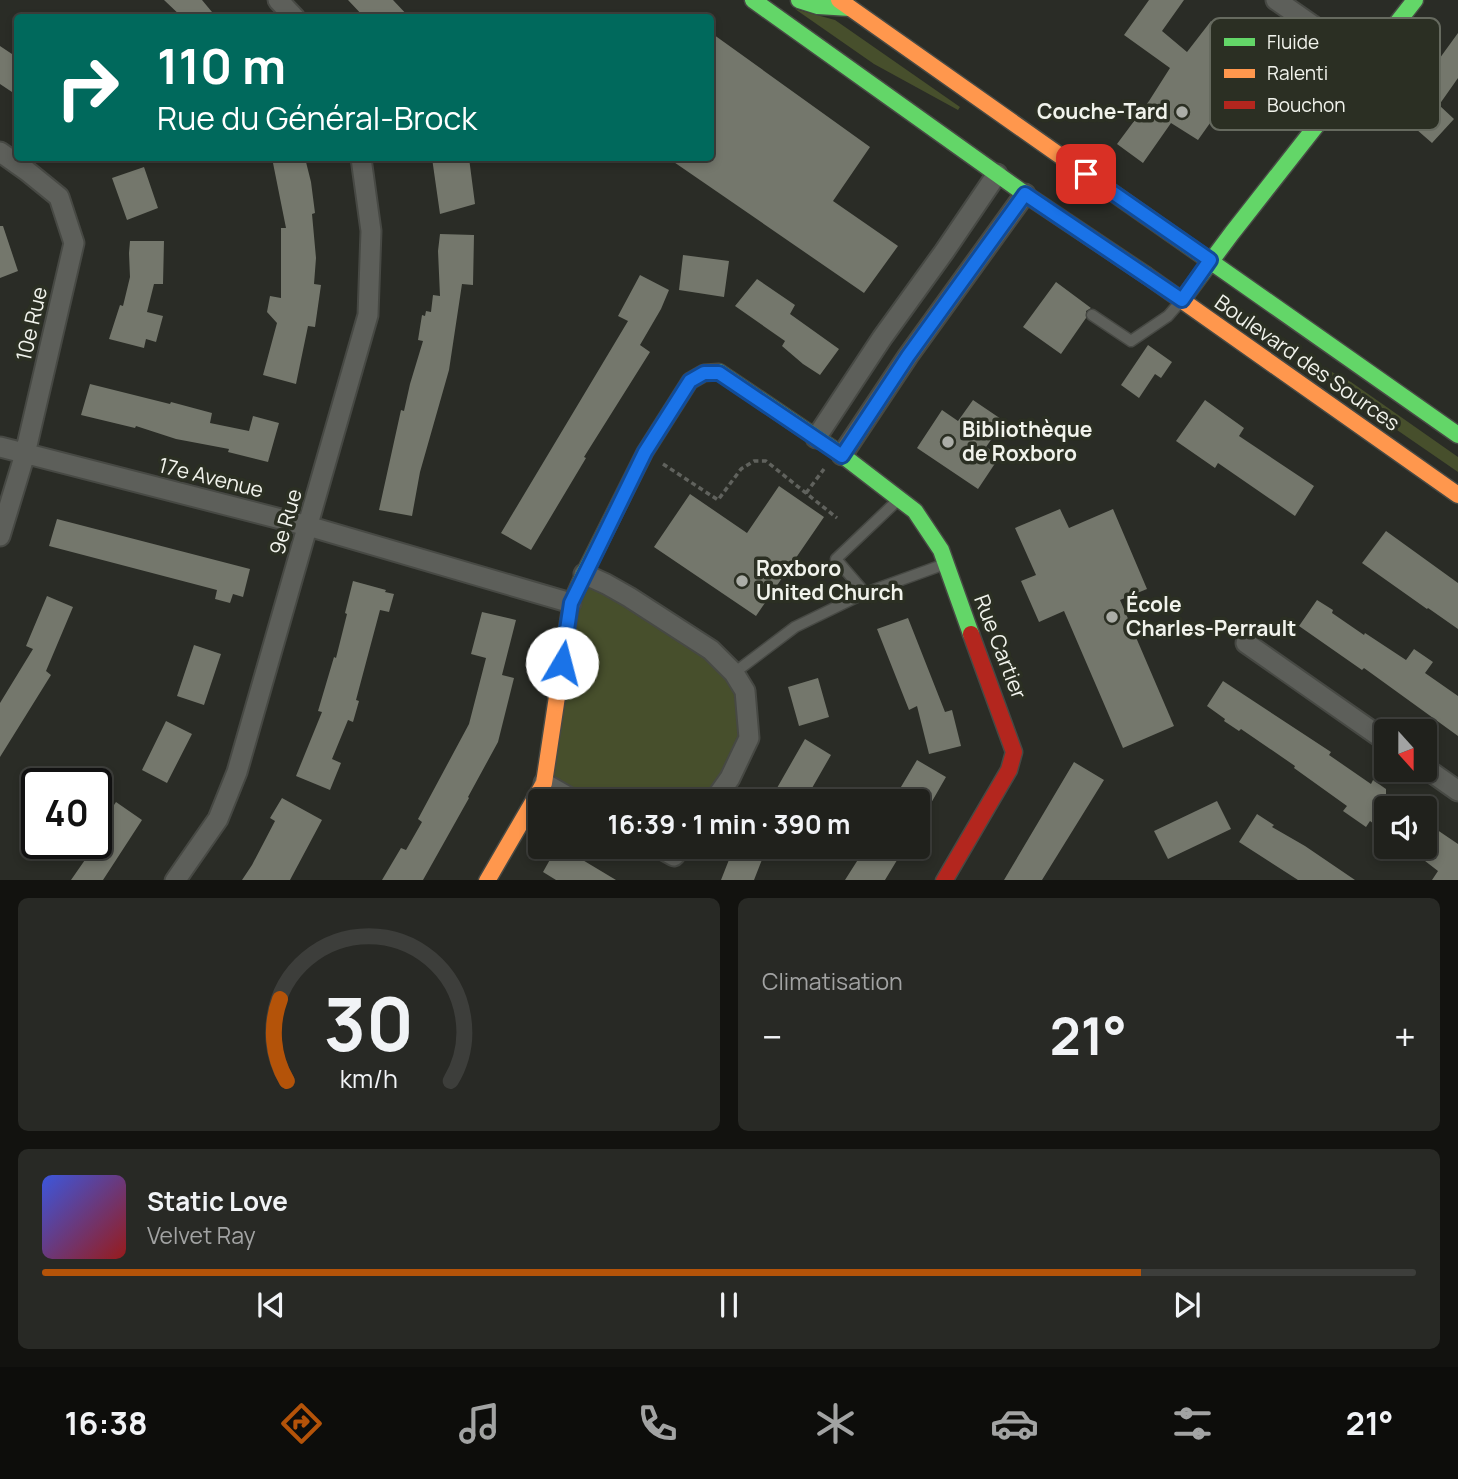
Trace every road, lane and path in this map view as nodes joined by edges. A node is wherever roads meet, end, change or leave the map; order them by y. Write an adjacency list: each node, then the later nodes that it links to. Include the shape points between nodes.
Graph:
1 (278, 0): 7 (street)
2 (753, 0): 13 (main road, Boulevard des Sources)
3 (799, 0): 6 (main road, via 824,7)
4 (1276, 0): 8 (street)
5 (1415, 0): 9 (main road)
6 (845, 4): 15 (main road, Boulevard des Sources)
7 (291, 14)
8 (1302, 18)
9 (1400, 18)
10 (1312, 130): 15 (main road)
11 (0, 152): 22 (street, 10e Rue, via 59,197 74,243)
12 (360, 161): 28 (street, 9e Rue, via 371,232 368,314)
13 (997, 174): 14 (main road, Boulevard des Sources); 19 (street)
14 (1025, 194): 16 (main road, Boulevard des Sources); 23 (street)
15 (1210, 260): 16 (main road); 18 (main road, Boulevard des Sources)
16 (1182, 300): 17 (lane, via 1168,316 1131,341); 25 (main road, Boulevard des Sources)
17 (1092, 315)
18 (1458, 435)
19 (816, 438): 21 (main road, Rue Cartier, via 719,373 704,373 690,381); 23 (main road, Rue Cartier)
20 (0, 447): 22 (street, 17e Avenue)
21 (645, 452): 24 (path, via 718,500 741,469 754,461 766,461); 31 (main road, Rue Cartier)
22 (25, 454): 28 (street, 17e Avenue); 29 (street, 10e Rue)
23 (839, 454): 24 (path); 26 (main road, Rue Cartier)
24 (806, 493): 27 (path)
25 (1458, 495)
26 (899, 499): 30 (main road, Rue Cartier, via 915,511); 32 (lane, via 836,559)
27 (837, 518)
28 (308, 526): 33 (street, 17e Avenue); 42 (street, 9e Rue, via 237,772 218,819)
29 (0, 536)
30 (945, 564): 32 (lane); 44 (main road, Rue Cartier, via 1014,752 1009,770)
31 (584, 575): 33 (main road, Rue Cartier); 35 (street, via 629,597 711,650)
32 (865, 593): 35 (lane, via 795,627)
33 (571, 603): 38 (main road, Rue Cartier)
34 (1246, 643): 36 (street)
35 (734, 673): 40 (street, via 745,691 749,738)
36 (1374, 733)
37 (1437, 776): 41 (street)
38 (544, 783): 39 (street); 43 (main road)
39 (554, 789)
40 (722, 789)
41 (1458, 791)
42 (175, 880)
43 (486, 880)
44 (944, 880)

